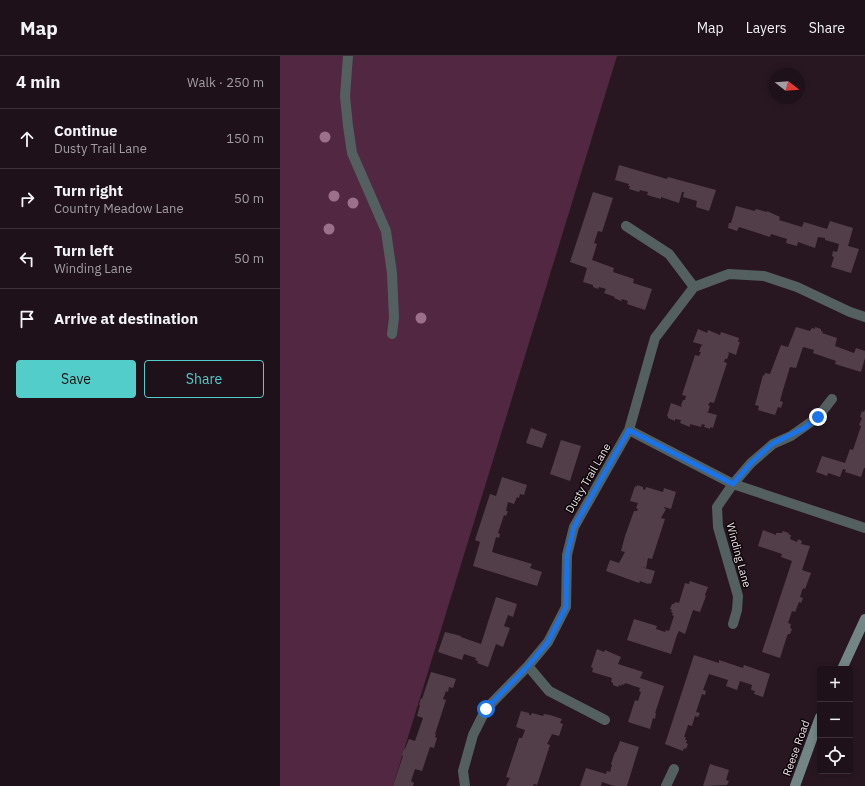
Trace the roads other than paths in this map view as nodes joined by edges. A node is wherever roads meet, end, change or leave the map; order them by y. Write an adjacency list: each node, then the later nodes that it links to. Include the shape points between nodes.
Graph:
1 (348, 56): 5 (street, via 345,96 352,153 386,231 392,273)
2 (626, 226): 3 (street, via 670,254)
3 (694, 287): 4 (street, via 729,274 764,276 797,287); 7 (street, Dusty Trail Lane, via 655,338)
4 (865, 317)
5 (392, 334)
6 (832, 399): 8 (street, Winding Lane, via 818,417 804,428 772,444)
7 (629, 430): 8 (street); 12 (street, Dusty Trail Lane, via 574,527 567,555 566,607 548,642)
8 (733, 484): 9 (street); 11 (street, Winding Lane, via 718,507 718,527 738,596)
9 (865, 528)
10 (865, 619): 13 (main road)
11 (733, 624)
12 (528, 666): 14 (street, via 549,691); 17 (street, Dusty Trail Lane, via 486,709 473,735 463,771)
13 (843, 666)
14 (604, 720)
15 (817, 725): 19 (main road, Reese Road)
16 (674, 769): 18 (street)
17 (465, 786)
18 (666, 786)
19 (795, 786)

